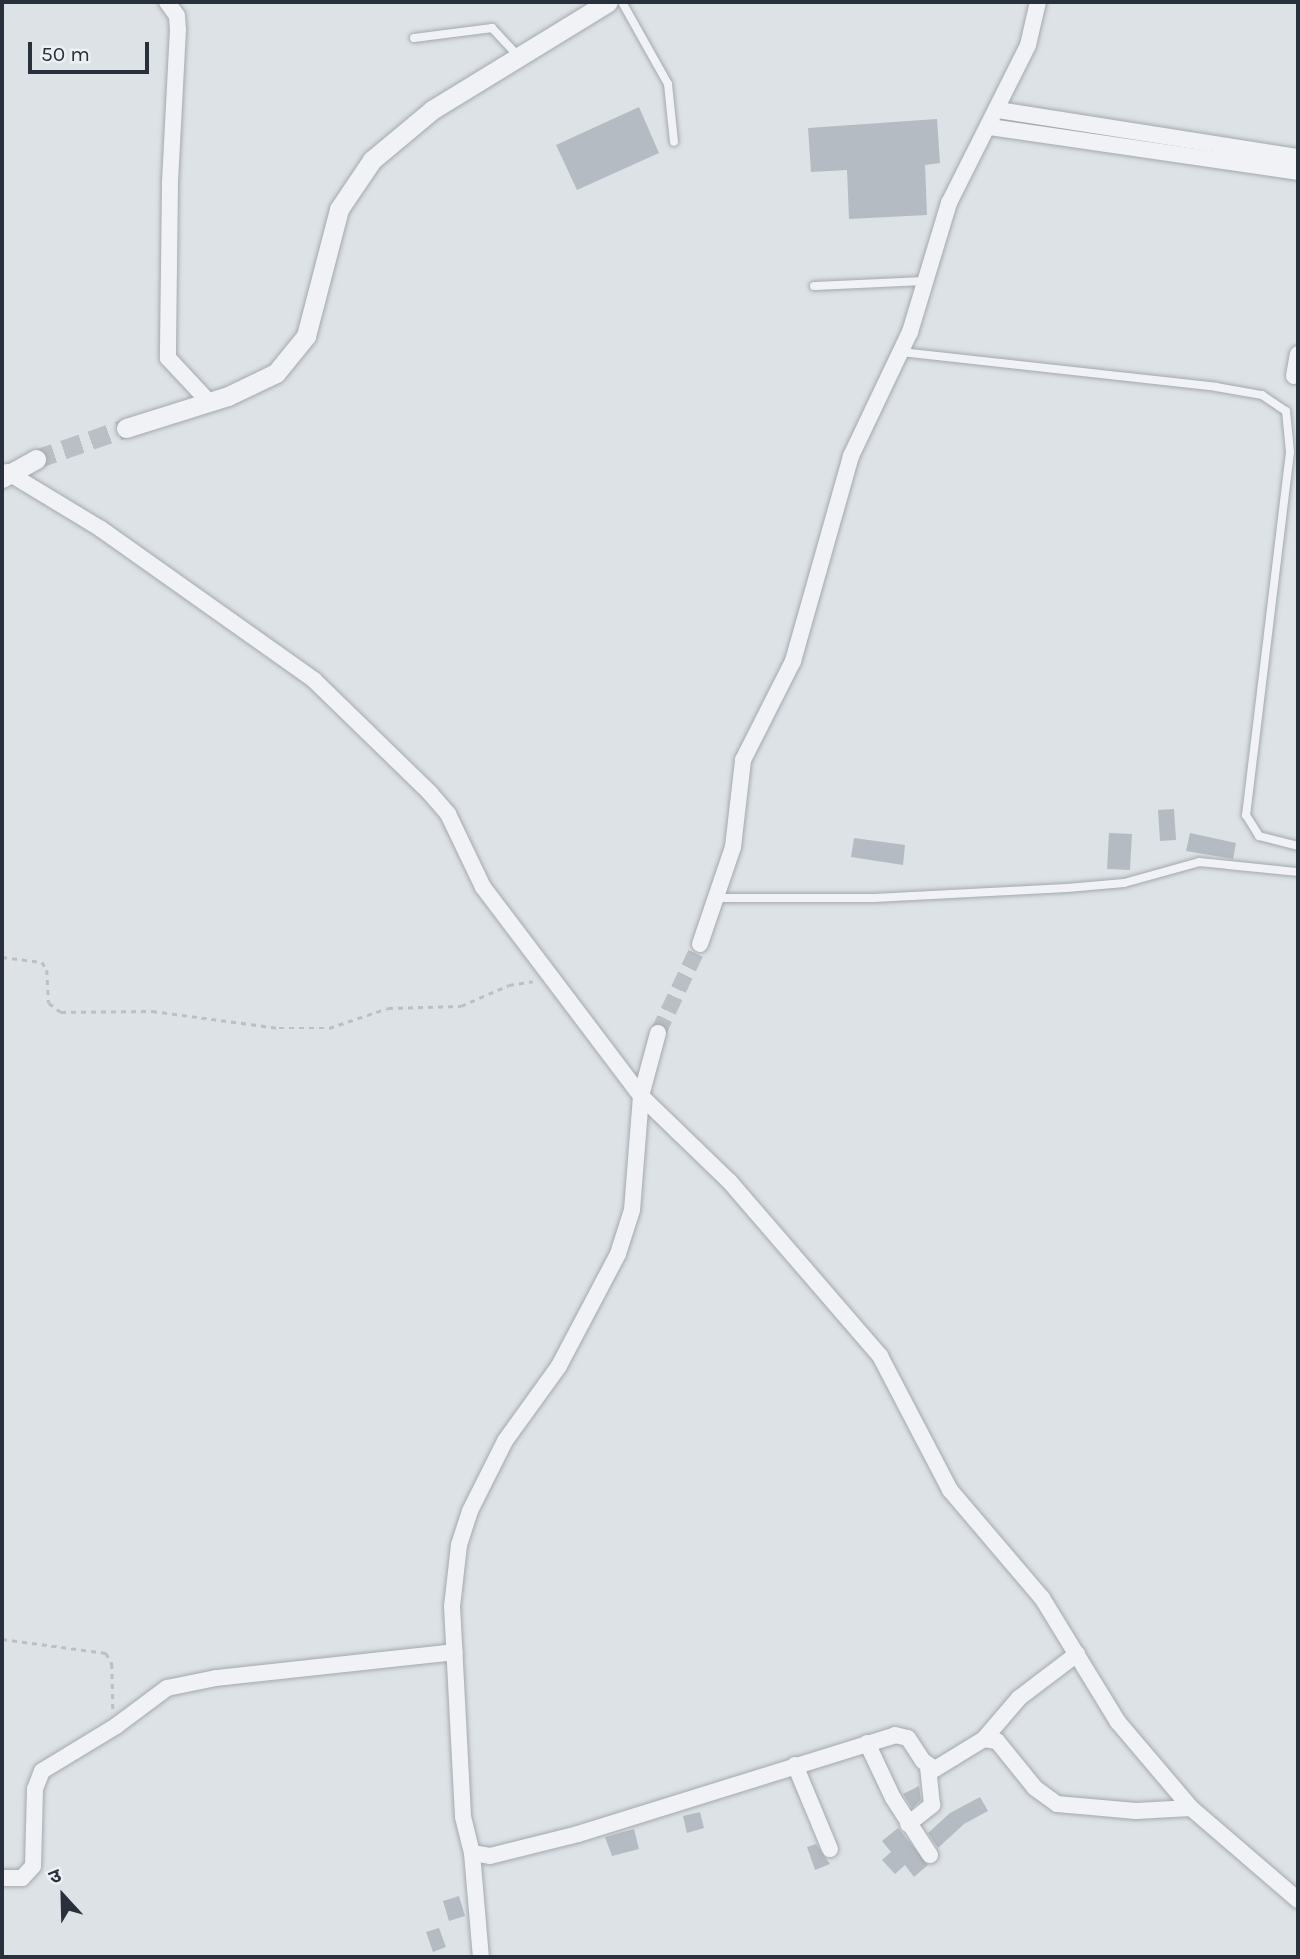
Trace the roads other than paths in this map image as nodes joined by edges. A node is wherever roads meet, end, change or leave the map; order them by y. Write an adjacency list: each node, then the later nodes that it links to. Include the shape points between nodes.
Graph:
1 (167, 2): 17 (street, via 177,16 178,29 168,358)
2 (608, 2): 6 (street)
3 (622, 2): 9 (lane, via 668,83)
4 (1038, 2): 7 (street, via 1028,45)
5 (414, 38): 6 (lane, via 492,28)
6 (519, 57): 17 (street, via 432,110 372,160 339,209 316,310 294,356 276,373)
7 (998, 110): 8 (street); 10 (street)
8 (990, 127): 11 (street); 12 (street, via 949,203)
9 (674, 142)
10 (1298, 157)
11 (1298, 172)
12 (925, 281): 13 (lane); 14 (street)
13 (814, 286)
14 (901, 352): 21 (lane, via 1228,389 1262,395 1286,411 1290,452 1246,815 1259,836); 23 (street, via 851,456 793,661 743,760 733,847)
15 (1298, 354): 16 (street)
16 (1294, 376)
17 (209, 402): 18 (street)
18 (126, 428)
19 (36, 459): 20 (street)
20 (4, 475): 26 (street, via 161,570 344,706 448,814 483,887)
21 (1298, 846)
22 (1298, 872): 23 (lane, via 1199,862 1124,883 1067,888 874,898)
23 (719, 898): 24 (street)
24 (700, 944)
25 (658, 1033): 26 (street)
26 (641, 1096): 27 (street, via 632,1210 618,1254 559,1366 505,1441 470,1511 453,1573); 28 (street, via 730,1182 880,1356 950,1490 1028,1580)
27 (455, 1652): 35 (street); 38 (street, via 186,1683 152,1697 116,1726 41,1771 33,1866 22,1878)
28 (1077, 1654): 29 (street, via 1004,1713); 33 (street, via 1118,1722)
29 (984, 1739): 32 (street, via 943,1766); 33 (street, via 997,1741 1035,1788 1057,1804 1136,1811)
30 (867, 1743): 31 (street); 32 (street, via 902,1735); 34 (street)
31 (795, 1765): 35 (street, via 578,1834 490,1856); 36 (street)
32 (928, 1767): 34 (street, via 932,1805)
33 (1191, 1808): 39 (street)
34 (908, 1825): 37 (street)
35 (469, 1845): 40 (street)
36 (830, 1849)
37 (930, 1855)
38 (2, 1878)
39 (1298, 1900)
40 (481, 1957)

